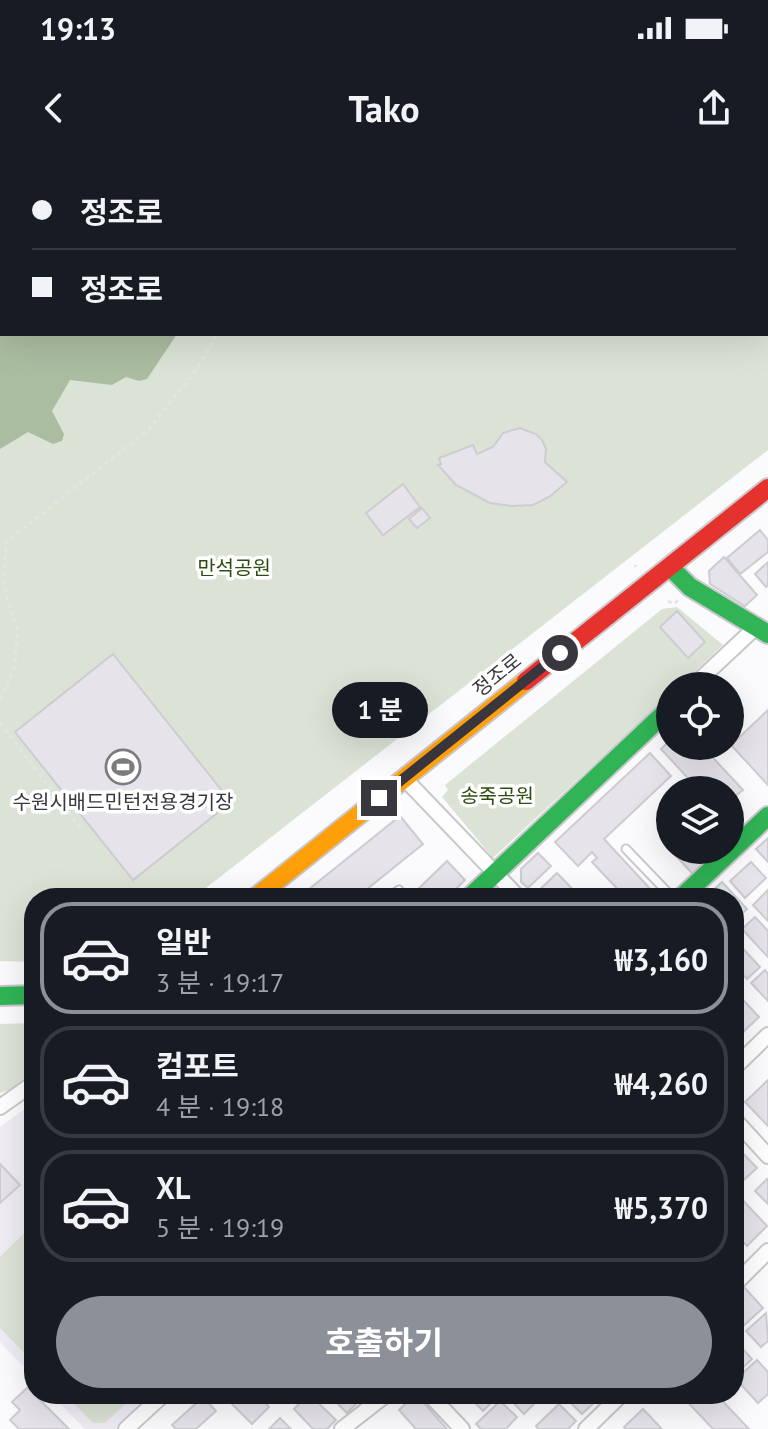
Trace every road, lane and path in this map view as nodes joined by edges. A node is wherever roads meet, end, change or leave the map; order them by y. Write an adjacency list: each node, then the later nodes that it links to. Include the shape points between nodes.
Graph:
1 (216, 336): 2 (path)
2 (180, 390): 3 (path); 10 (path, via 147,431 6,542 4,587 17,630 15,667)
3 (188, 394)
4 (768, 488): 5 (street, 정조로)
5 (670, 567): 8 (street, via 690,587); 13 (street, 정조로)
6 (668, 601): 7 (path)
7 (674, 604)
8 (762, 630): 9 (street)
9 (710, 672)
10 (0, 699)
11 (656, 721): 17 (street)
12 (0, 723): 15 (path)
13 (404, 778): 17 (street); 18 (street, 정조로)
14 (768, 816): 22 (street)
15 (82, 829)
16 (626, 849): 21 (lane)
17 (496, 872): 19 (street); 20 (street)
18 (267, 888)
19 (479, 888)
20 (510, 888)
21 (663, 888)
22 (692, 888)
23 (24, 995): 24 (street)
24 (0, 996)
25 (768, 1035): 26 (street)
26 (744, 1058)
27 (24, 1090): 28 (street)
28 (0, 1107)
29 (744, 1130): 30 (street)
30 (768, 1156)
31 (768, 1251): 32 (street)
32 (744, 1275)
33 (153, 1404): 37 (street)
34 (374, 1404): 38 (street)
35 (438, 1404): 39 (street)
36 (612, 1404): 40 (street)
37 (126, 1429)
38 (342, 1429)
39 (462, 1429)
40 (586, 1429)

